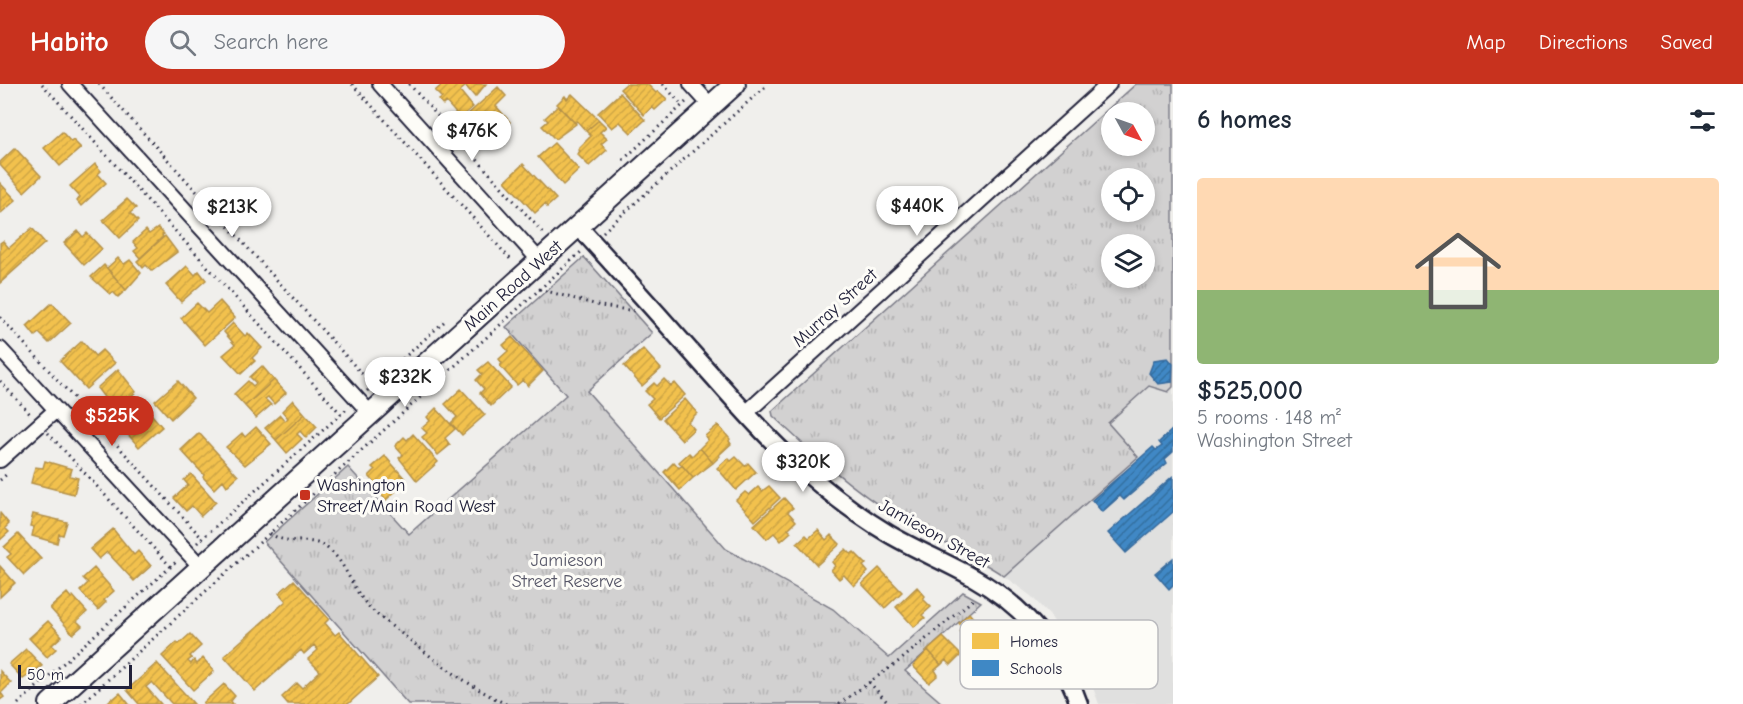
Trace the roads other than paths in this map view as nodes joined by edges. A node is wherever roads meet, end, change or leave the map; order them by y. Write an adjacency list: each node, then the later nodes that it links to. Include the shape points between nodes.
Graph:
1 (70, 84): 12 (street)
2 (380, 84): 8 (street)
3 (691, 84): 6 (street)
4 (735, 84): 6 (main road, Main Road West)
5 (1109, 84): 11 (street, Murray Street)
6 (711, 106): 7 (main road, Main Road West)
7 (586, 235): 8 (main road, Main Road West); 11 (street, Jamieson Street)
8 (540, 261): 12 (main road, Main Road West)
9 (0, 349): 10 (street)
10 (56, 410): 13 (street); 14 (street)
11 (746, 413): 15 (street, Jamieson Street, via 789,458 837,498 887,532 987,586)
12 (371, 414): 14 (main road, Main Road West)
13 (0, 460)
14 (201, 567): 17 (main road, Main Road West)
15 (1028, 620)
16 (1073, 689): 18 (street, Jamieson Street)
17 (50, 704)
18 (1079, 704)

